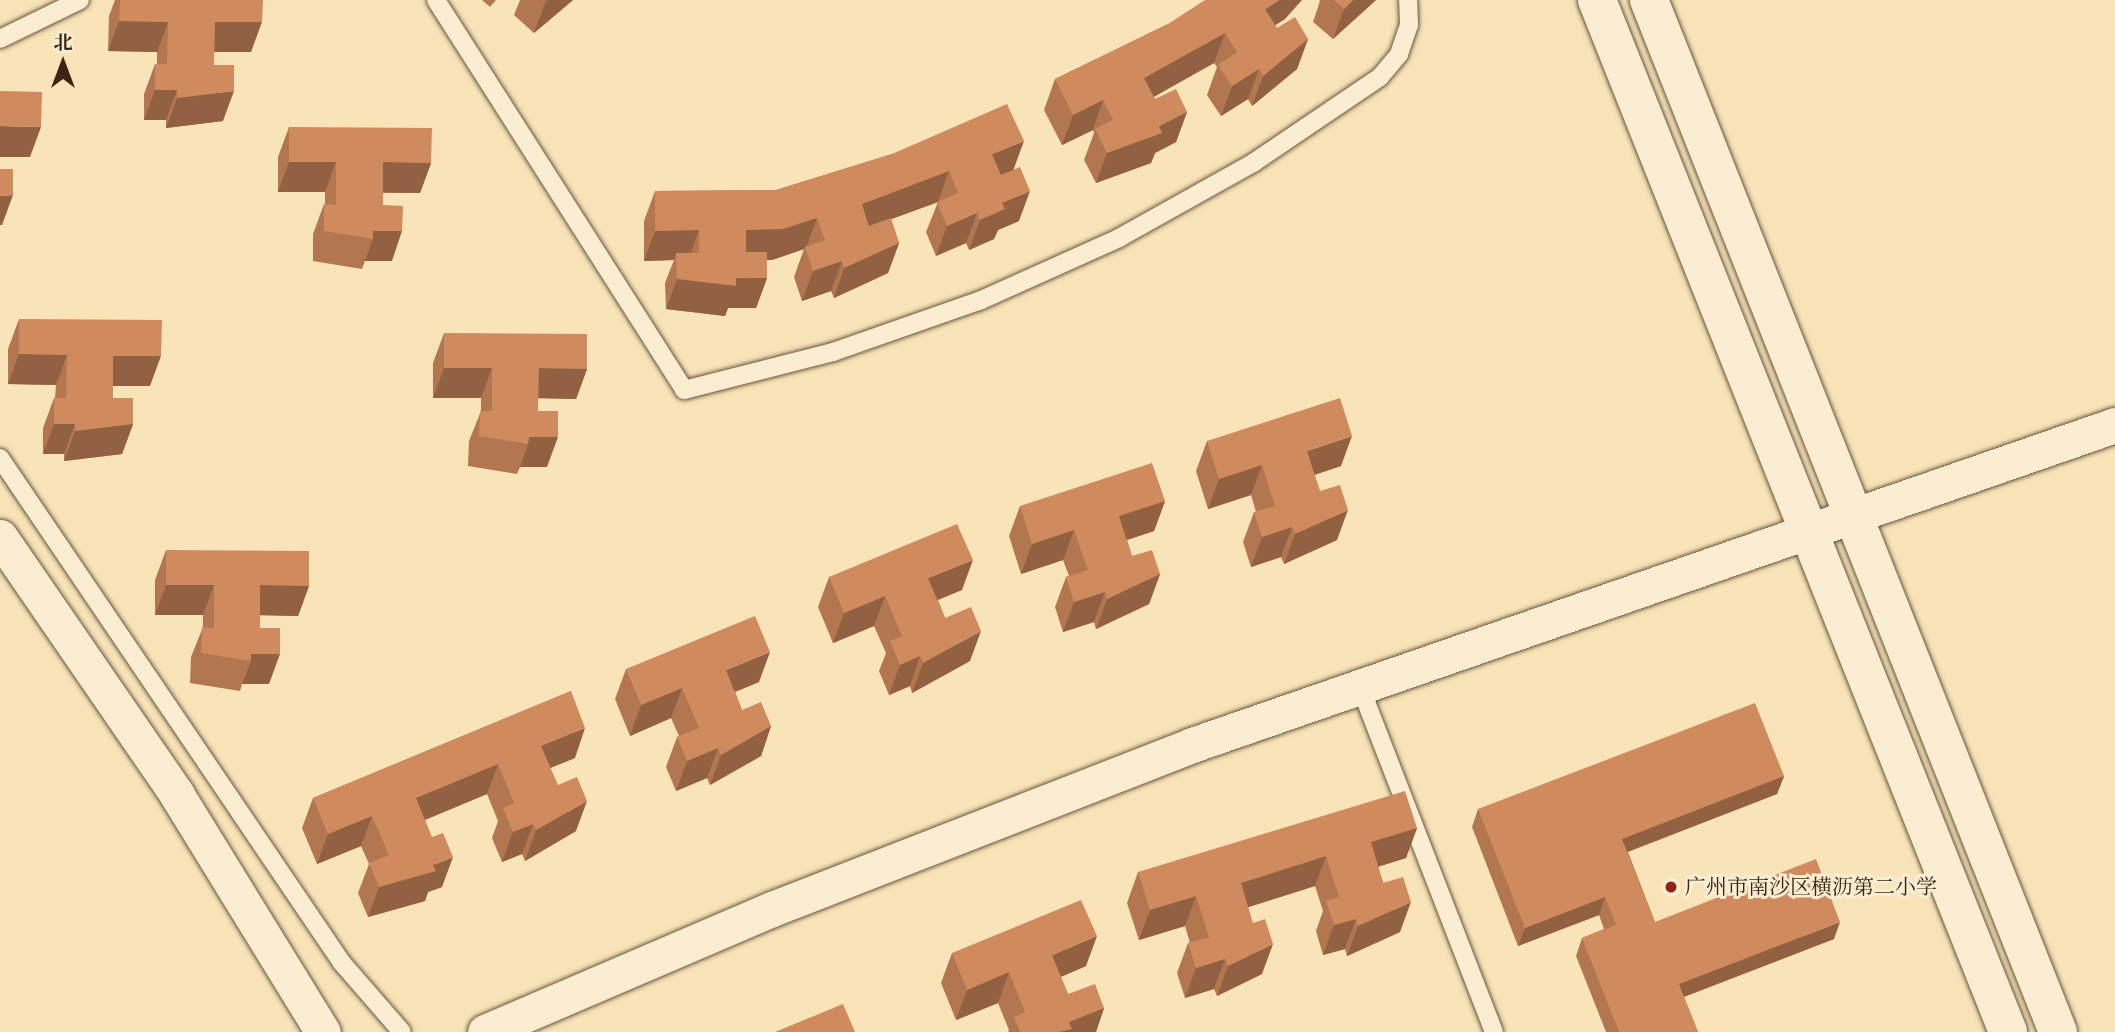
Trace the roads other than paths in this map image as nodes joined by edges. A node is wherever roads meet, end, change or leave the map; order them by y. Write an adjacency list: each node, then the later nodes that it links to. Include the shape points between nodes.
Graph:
1 (80, 0): 6 (lane)
2 (436, 0): 3 (lane, via 684,390 833,352 979,301 1119,238 1253,163 1380,77 1399,54 1409,26)
3 (1408, 0)
4 (1597, 0): 10 (street)
5 (1649, 0): 9 (street)
6 (0, 39)
7 (2115, 425): 9 (street)
8 (0, 458): 14 (lane, via 342,963)
9 (1858, 515): 10 (street); 18 (street)
10 (1810, 531): 12 (street); 17 (street)
11 (0, 537): 13 (street, via 177,794)
12 (1359, 684): 15 (street, via 956,835); 16 (lane)
13 (323, 1032)
14 (402, 1032)
15 (485, 1032)
16 (1494, 1032)
17 (2007, 1032)
18 (2058, 1032)

